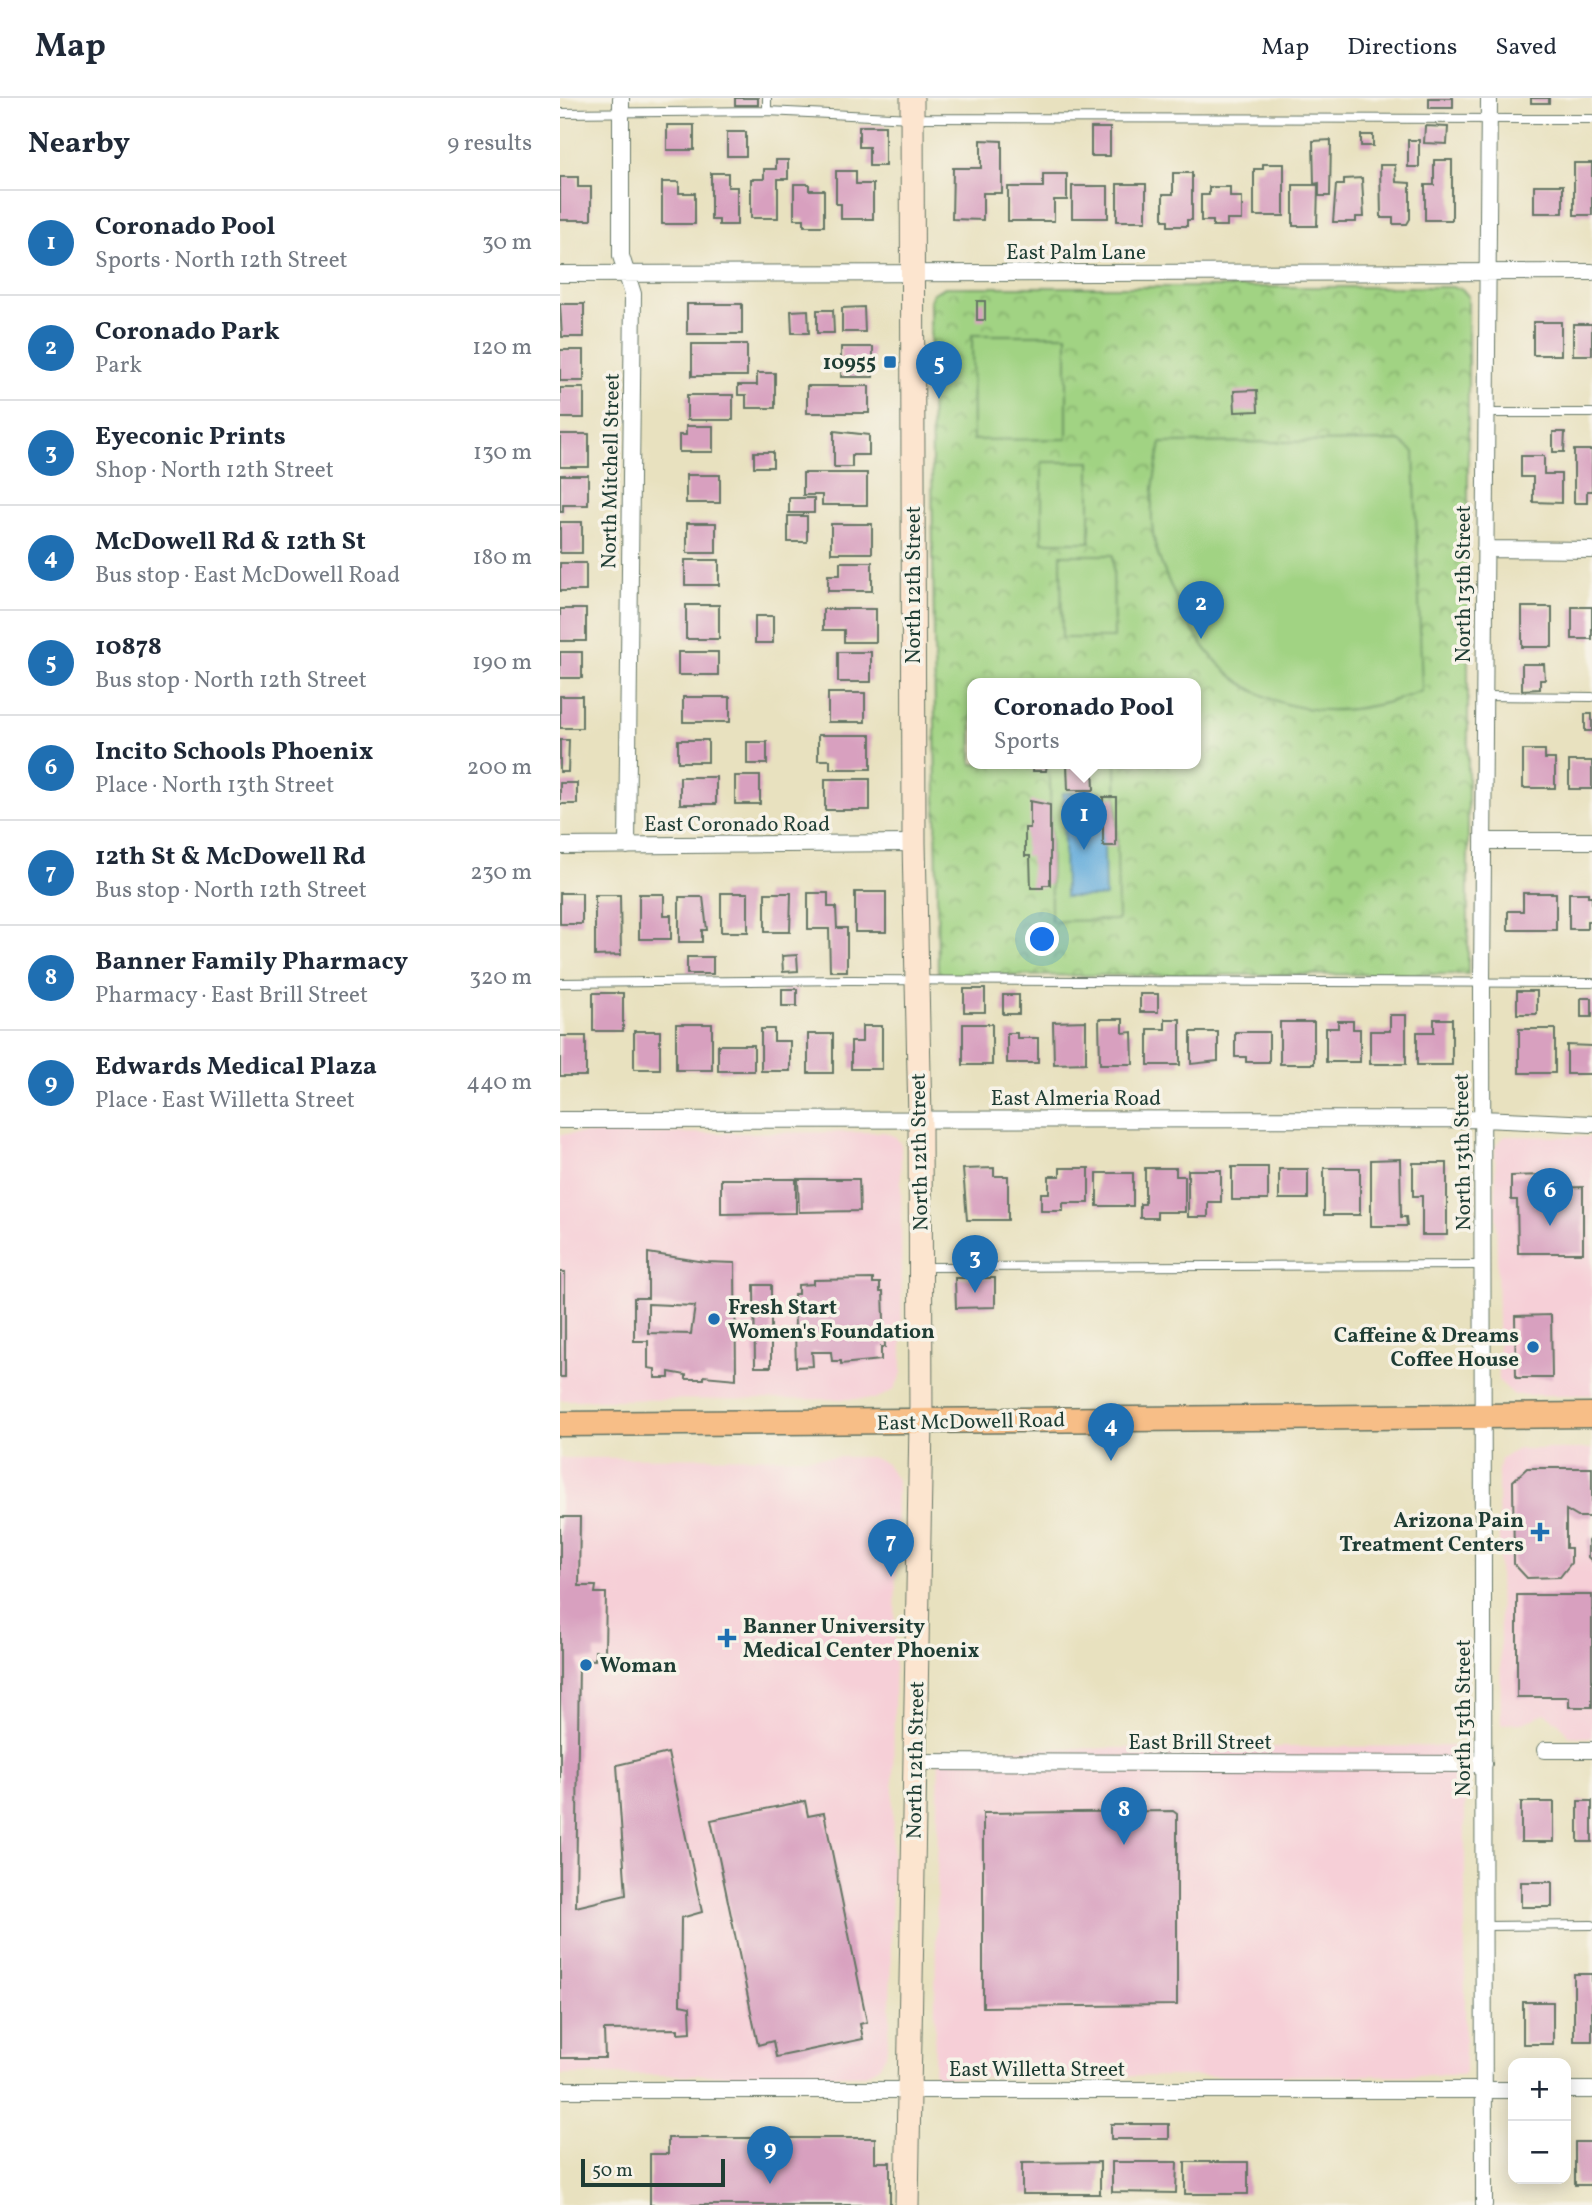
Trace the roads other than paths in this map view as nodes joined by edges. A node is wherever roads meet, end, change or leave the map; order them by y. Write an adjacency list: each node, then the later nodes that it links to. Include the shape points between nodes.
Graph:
1 (767, 98): 5 (lane)
2 (1489, 98): 7 (street, North 13th Street)
3 (621, 105): 5 (lane); 6 (lane); 13 (street, North Mitchell Street, via 621,256)
4 (912, 108): 5 (lane); 7 (lane); 11 (street, North 12th Street)
5 (767, 111)
6 (560, 113)
7 (1488, 119): 8 (lane); 9 (street, North 13th Street)
8 (1592, 119)
9 (1488, 272): 10 (street, East Palm Lane); 11 (street, East Palm Lane); 15 (street, North 13th Street)
10 (1592, 272)
11 (912, 273): 13 (street, East Palm Lane); 22 (street, North 12th Street)
12 (560, 274): 13 (street, East Palm Lane)
13 (626, 274): 24 (street, North Mitchell Street, via 633,294)
14 (1592, 413): 15 (lane)
15 (1485, 414): 16 (street, North 13th Street)
16 (1485, 550): 17 (street); 18 (street, North 13th Street)
17 (1592, 550)
18 (1484, 696): 19 (lane); 20 (street, North 13th Street)
19 (1592, 697)
20 (1483, 841): 21 (street); 27 (street, North 13th Street)
21 (1592, 841)
22 (914, 844): 24 (street, East Coronado Road); 25 (street, North 12th Street)
23 (560, 846): 24 (street, East Coronado Road)
24 (627, 846)
25 (916, 981): 26 (lane); 27 (lane); 29 (street, North 12th Street)
26 (560, 983)
27 (1482, 983): 28 (lane); 30 (street, North 13th Street)
28 (1592, 983)
29 (920, 1119): 30 (street, East Almeria Road); 31 (street, East Almeria Road); 34 (street, North 12th Street)
30 (1482, 1119): 32 (street, East Almeria Road); 33 (street, North 13th Street)
31 (560, 1120)
32 (1592, 1124)
33 (1485, 1265): 34 (lane); 35 (street, North 13th Street)
34 (920, 1267): 37 (street, North 12th Street)
35 (1482, 1416): 36 (main road, East McDowell Road); 37 (main road, East McDowell Road); 42 (street, North 13th Street)
36 (1592, 1416)
37 (921, 1422): 38 (main road, East McDowell Road); 41 (street, North 12th Street)
38 (560, 1424)
39 (1545, 1750): 40 (street)
40 (1592, 1750)
41 (915, 1762): 42 (street, East Brill Street); 46 (street, North 12th Street)
42 (1484, 1764): 44 (street, North 13th Street)
43 (1592, 1925): 44 (lane)
44 (1485, 1926): 47 (street, North 13th Street)
45 (560, 2090): 46 (street, East Willetta Street)
46 (908, 2090): 47 (street, East Willetta Street); 51 (street, North 12th Street)
47 (1484, 2090): 48 (street, East Willetta Street); 52 (street, North 13th Street)
48 (1508, 2090)
49 (1571, 2090): 50 (street)
50 (1592, 2090)
51 (907, 2205)
52 (1484, 2205)

